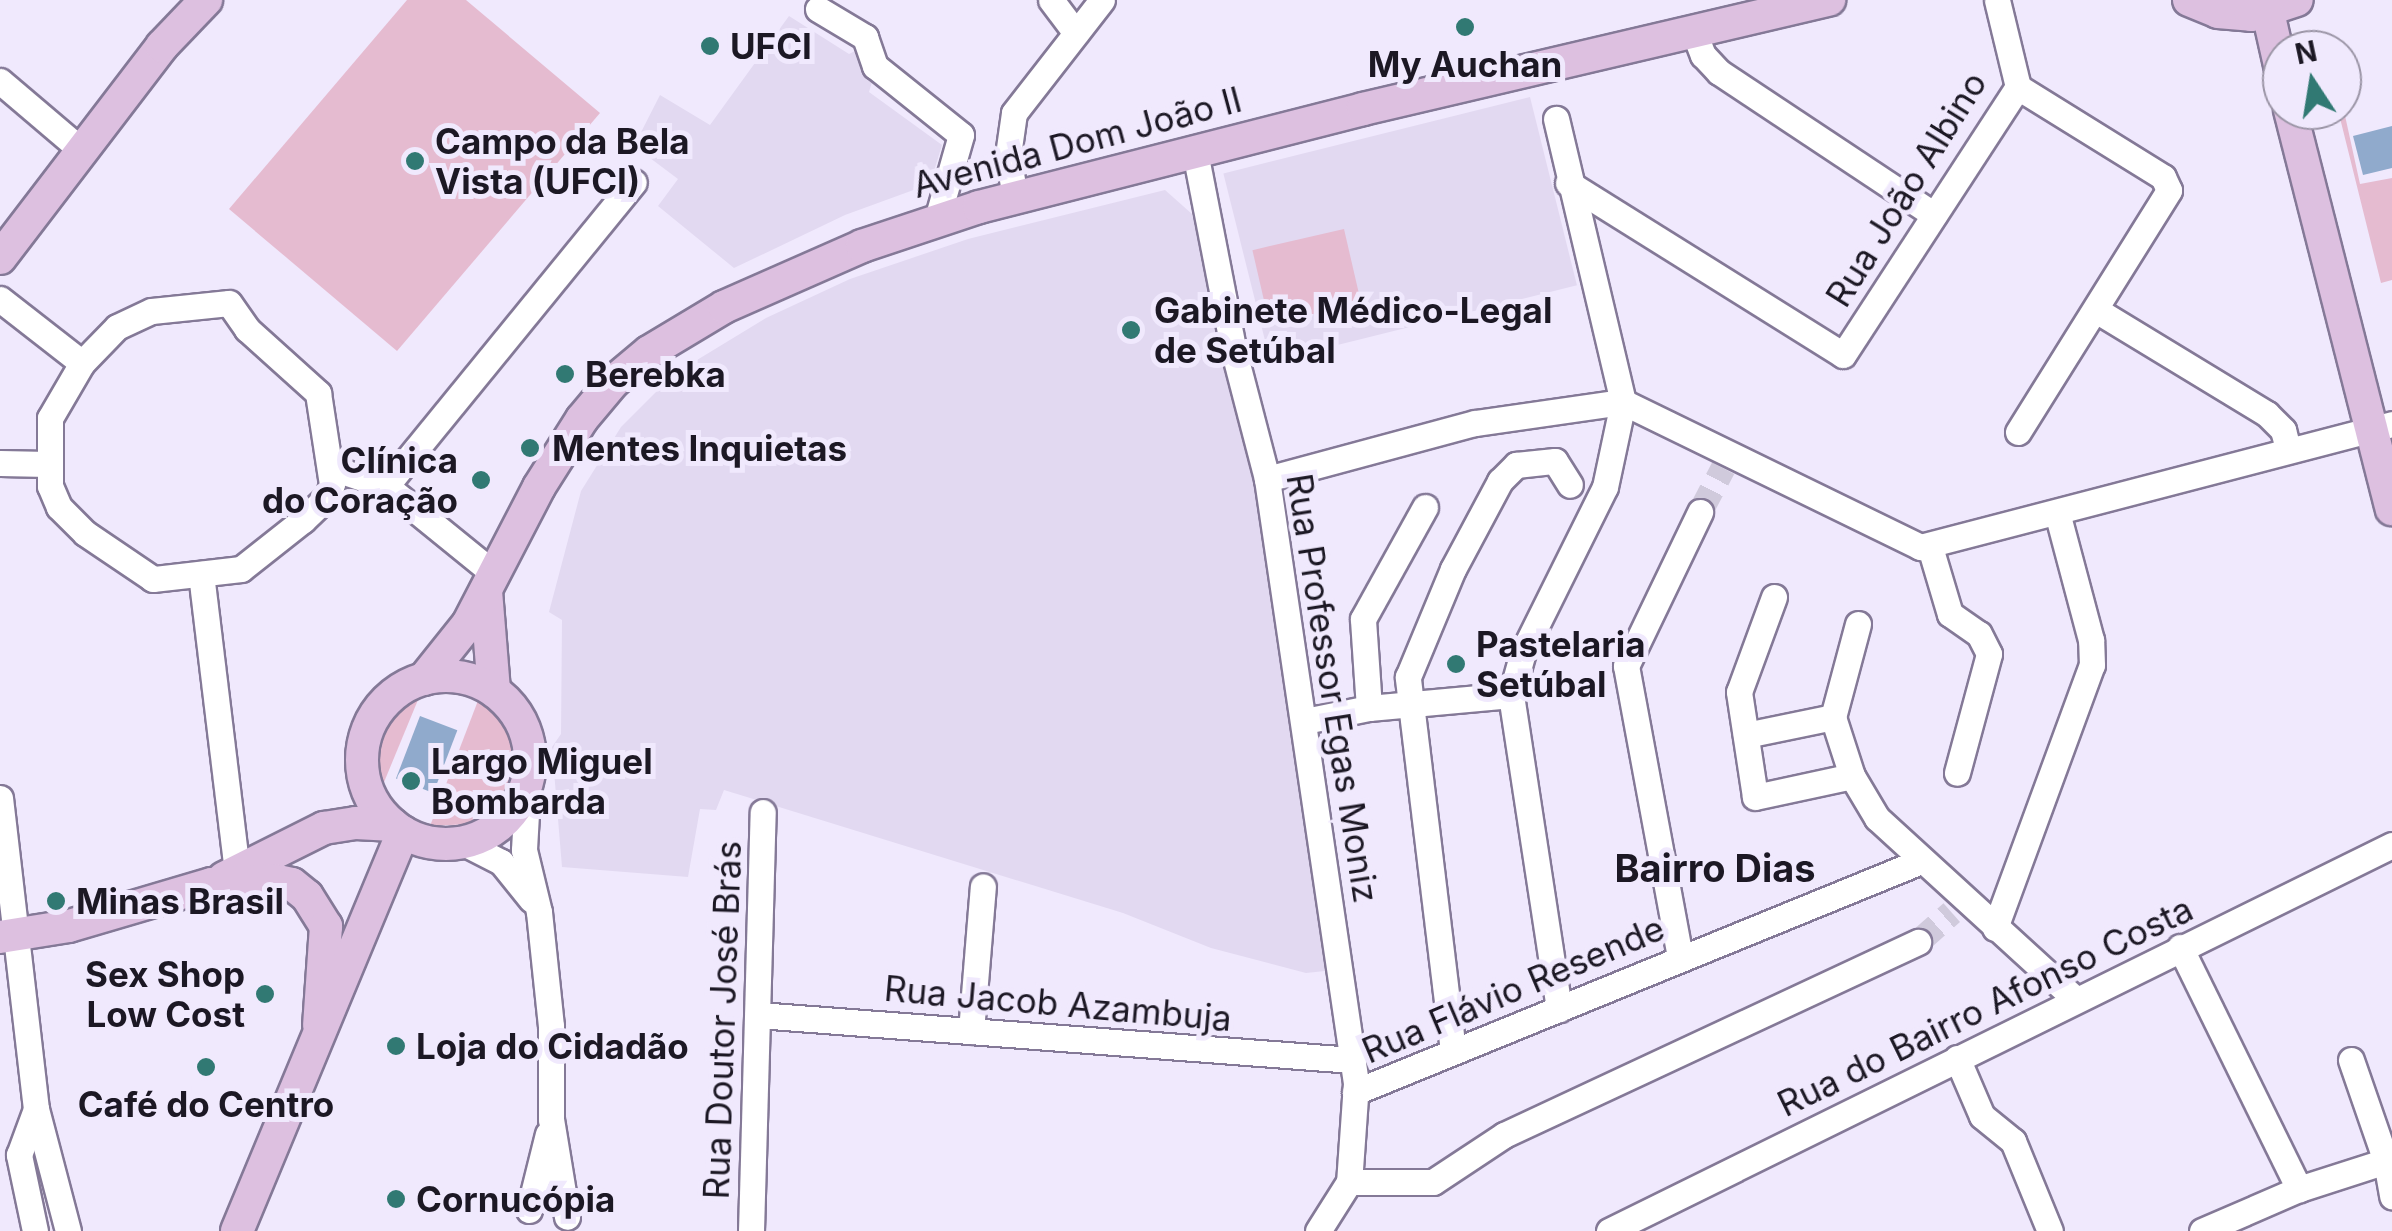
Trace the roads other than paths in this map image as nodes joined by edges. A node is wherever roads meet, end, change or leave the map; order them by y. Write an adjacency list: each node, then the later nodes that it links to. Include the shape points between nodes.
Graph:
1 (206, 0): 15 (main road)
2 (1050, 0): 10 (street)
3 (1102, 0): 10 (street)
4 (1829, 0): 9 (main road, Avenida Dom João II)
5 (1997, 0): 12 (street, Rua João Albino)
6 (2189, 0): 7 (main road, via 2234,15)
7 (2282, 6)
8 (818, 8): 21 (street, via 866,37 875,66 960,135)
9 (1694, 32): 16 (main road, Avenida Dom João II); 20 (street, via 1719,72)
10 (1076, 33): 19 (street, via 1014,113 1008,155)
11 (0, 81): 15 (street)
12 (2018, 87): 20 (street, Rua João Albino); 24 (street, via 2168,182 2167,197)
13 (1556, 119): 18 (street)
14 (2296, 130): 27 (main road)
15 (82, 150): 22 (main road)
16 (1195, 152): 19 (main road, Avenida Dom João II); 33 (street, Rua Professor Egas Moniz)
17 (634, 182): 35 (street)
18 (1568, 183): 20 (street, Rua João Albino, via 1842,355); 26 (street)
19 (1015, 198): 21 (main road, Avenida Dom João II)
20 (1934, 215)
21 (937, 219): 42 (main road, Avenida Dom João II, via 774,284 649,352 582,419)
22 (0, 258)
23 (0, 298): 25 (street)
24 (2096, 310): 28 (street); 29 (street, via 2267,414 2283,430)
25 (82, 363): 31 (street, via 50,418); 32 (street, via 100,340 134,317 228,303 247,329 312,383)
26 (1623, 402): 33 (street, via 1475,423); 40 (street, via 1726,460); 47 (street, via 1605,486 1524,652)
27 (2382, 426): 29 (street); 37 (main road)
28 (2018, 432)
29 (2288, 450): 39 (street)
30 (0, 463): 31 (street)
31 (48, 464): 41 (street, via 64,514 113,554 152,578)
32 (332, 468): 35 (street); 41 (street, via 328,496 281,539 240,569)
33 (1267, 479): 51 (street, Rua Professor Egas Moniz)
34 (1570, 484): 48 (street, via 1556,461 1516,466 1500,481 1452,569 1408,677)
35 (386, 486): 42 (street)
36 (1425, 507): 49 (street, via 1363,620)
37 (2392, 509)
38 (1700, 512): 72 (street, via 1626,666)
39 (2057, 512): 40 (street); 68 (street, via 2092,664)
40 (1930, 547): 53 (street, via 1950,614 1979,634 1988,654)
41 (201, 574): 64 (street)
42 (490, 581): 45 (main road, via 450,651); 46 (main road)
43 (1774, 598): 52 (street, via 1740,692)
44 (1858, 624): 50 (street)
45 (424, 679): 46 (main road, via 453,676); 54 (main road, via 402,688 376,714 365,737)
46 (494, 691): 56 (main road, via 524,730)
47 (1511, 694): 48 (street); 74 (street)
48 (1412, 706): 49 (street); 78 (street)
49 (1369, 708): 51 (street)
50 (1833, 717): 52 (street); 55 (street)
51 (1305, 722): 81 (street, Rua Professor Egas Moniz)
52 (1746, 736): 55 (street, via 1755,797)
53 (1956, 773)
54 (363, 774): 59 (main road); 60 (main road, via 376,807)
55 (1852, 776): 63 (street, via 1877,818)
56 (528, 778): 61 (main road, via 504,820); 67 (street, via 524,850)
57 (0, 798): 69 (street)
58 (763, 812): 75 (street, Rua Doutor José Brás)
59 (324, 828): 60 (main road); 64 (main road)
60 (398, 828): 61 (main road); 66 (main road)
61 (452, 842): 66 (main road); 67 (street, via 501,862)
62 (2392, 845): 71 (street, Rua do Bairro Afonso Costa)
63 (1921, 862): 68 (street, via 1959,906); 72 (street, Rua Flávio Resende)
64 (224, 878): 69 (main road, via 69,926); 76 (main road, via 292,884 308,896 326,926)
65 (982, 886): 77 (street)
66 (378, 897): 76 (main road)
67 (539, 912): 83 (street)
68 (1994, 928): 73 (street)
69 (7, 936): 82 (street)
70 (1918, 942): 86 (street, via 1504,1135 1432,1182)
71 (2180, 947): 73 (street, Rua do Bairro Afonso Costa); 87 (street)
72 (1680, 957): 74 (street, Rua Flávio Resende)
73 (2074, 999): 79 (street, Rua do Bairro Afonso Costa)
74 (1559, 1009): 78 (street, Rua Flávio Resende)
75 (758, 1014): 77 (street, Rua Jacob Azambuja); 95 (street, Rua Doutor José Brás)
76 (319, 1025): 94 (main road)
77 (971, 1031): 81 (street, Rua Jacob Azambuja)
78 (1454, 1051): 81 (street, Rua Flávio Resende)
79 (1957, 1058): 97 (street, Rua do Bairro Afonso Costa); 98 (street, via 1982,1116 2013,1141)
80 (2350, 1060): 85 (street)
81 (1355, 1078): 86 (street, Rua Professor Egas Moniz)
82 (36, 1109): 84 (street); 93 (street)
83 (551, 1119): 89 (street); 90 (street)
84 (10, 1156): 92 (street)
85 (2386, 1161): 87 (street); 88 (street)
86 (1349, 1182): 96 (street, Rua Professor Egas Moniz)
87 (2299, 1189): 91 (street)
88 (2392, 1196)
89 (518, 1224): 90 (street, via 545,1205)
90 (570, 1224)
91 (2232, 1225): 99 (street)
92 (35, 1231)
93 (68, 1231)
94 (236, 1231)
95 (751, 1231)
96 (1318, 1231)
97 (1609, 1231)
98 (2050, 1231)
99 (2202, 1231)

